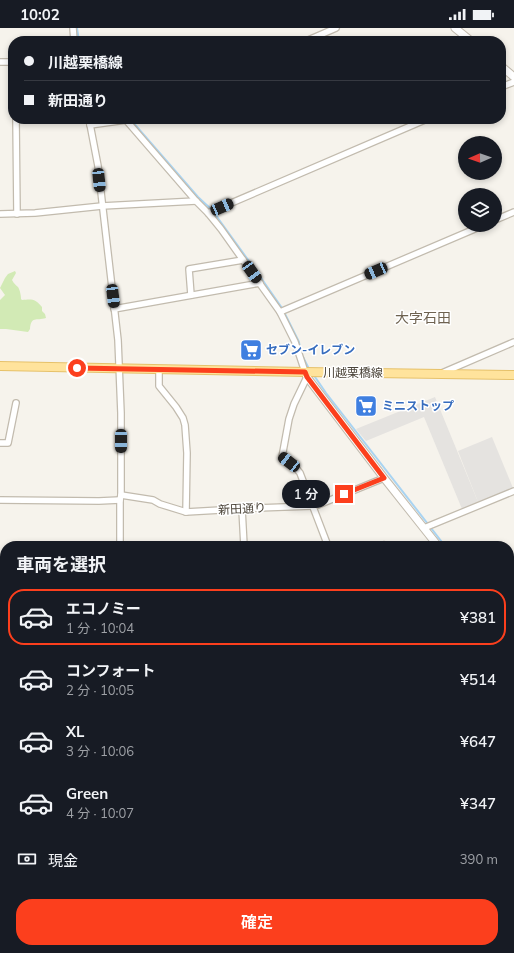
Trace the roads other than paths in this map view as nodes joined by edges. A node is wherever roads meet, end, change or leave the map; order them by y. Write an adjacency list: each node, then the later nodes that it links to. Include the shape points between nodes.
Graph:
1 (336, 28): 3 (street)
2 (455, 28): 4 (street)
3 (318, 36)
4 (465, 36)
5 (506, 70): 6 (street)
6 (514, 77)
7 (16, 124): 16 (street)
8 (90, 124): 12 (street)
9 (130, 124): 11 (street)
10 (415, 124): 14 (street)
11 (196, 201): 12 (street); 14 (street)
12 (102, 206): 16 (street); 22 (street)
13 (514, 212): 17 (street)
14 (208, 213): 19 (street)
15 (0, 214): 16 (street)
16 (17, 214)
17 (502, 217)
18 (468, 232): 23 (street)
19 (243, 260): 20 (street); 21 (street, via 189,270)
20 (260, 283): 21 (street); 23 (street)
21 (191, 295): 22 (street)
22 (114, 310): 26 (street)
23 (280, 312): 29 (street, via 295,342)
24 (514, 342): 28 (street)
25 (0, 366): 26 (main road, 川越栗橋線)
26 (120, 369): 27 (main road, 川越栗橋線); 35 (street)
27 (159, 369): 29 (main road, 川越栗橋線); 39 (street, via 159,386 176,406 185,425)
28 (440, 373): 29 (main road, 川越栗橋線); 30 (main road, 川越栗橋線)
29 (306, 375): 33 (street); 37 (street, via 289,419 282,457 300,473)
30 (514, 375)
31 (16, 403): 32 (street, via 8,443)
32 (0, 443)
33 (384, 478): 37 (street, 新田通り); 40 (street)
34 (514, 491): 40 (street)
35 (121, 497): 36 (street, 新田通り, via 99,501); 39 (street, 新田通り, via 153,500); 41 (street)
36 (0, 500)
37 (312, 506): 38 (street, 新田通り); 43 (street)
38 (242, 509): 39 (street, 新田通り); 42 (street)
39 (186, 512)
40 (424, 528): 44 (street)
41 (120, 541)
42 (244, 541)
43 (326, 541)
44 (434, 541)

